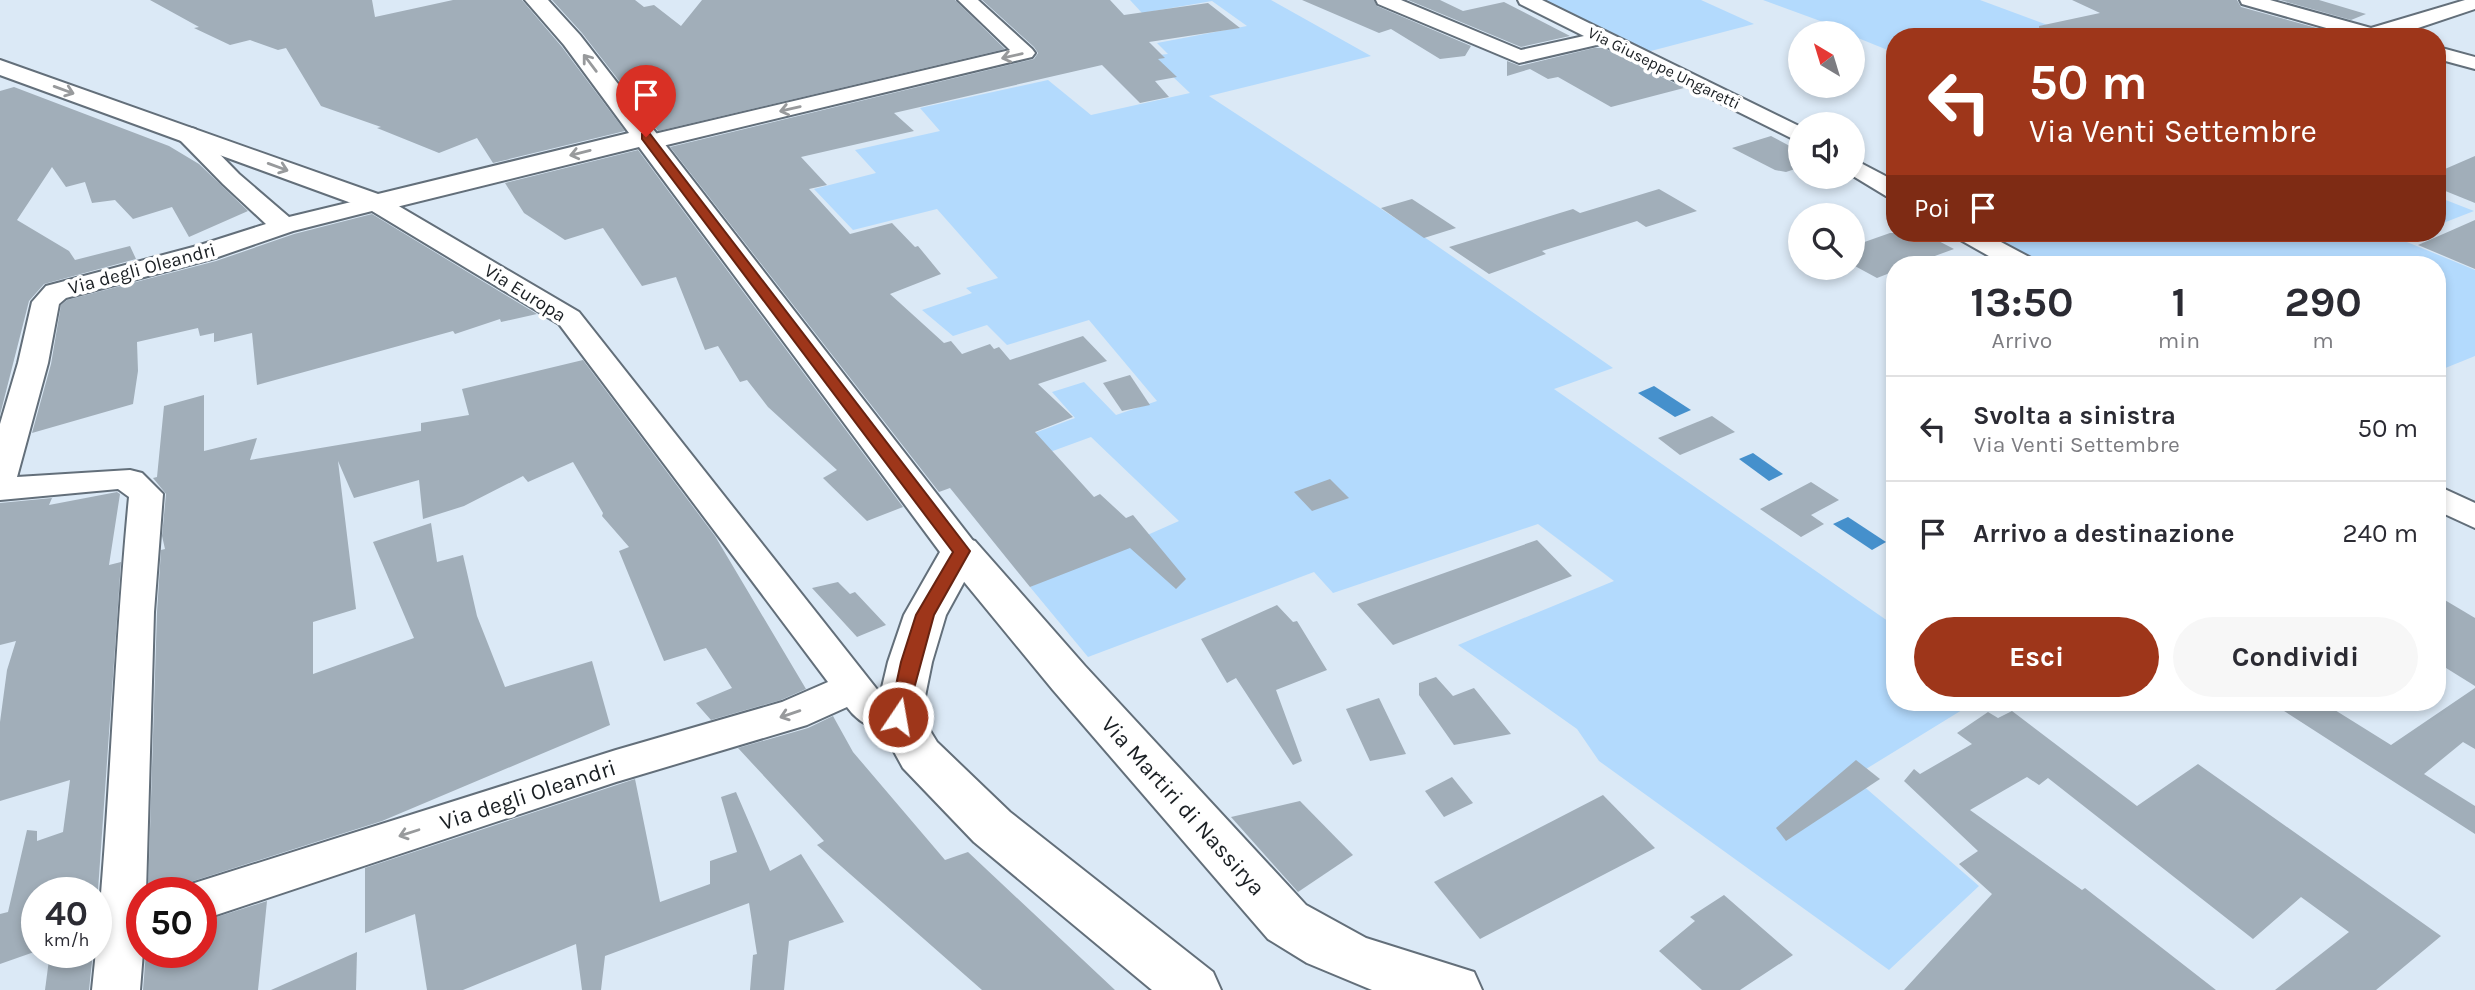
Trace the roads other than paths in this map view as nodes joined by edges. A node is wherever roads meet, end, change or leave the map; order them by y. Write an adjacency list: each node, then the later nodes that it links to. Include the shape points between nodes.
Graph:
1 (536, 0): 15 (main road, Via Martiri di Nassirya, one-way to 1)
2 (967, 0): 15 (street, one-way to 15, via 1026,53)
3 (1385, 0): 9 (street, via 1519,57)
4 (1528, 0): 9 (street, Via Giuseppe Ungaretti)
5 (2249, 0): 7 (street)
6 (2475, 3): 8 (street)
7 (2349, 28)
8 (2401, 28)
9 (1602, 38): 13 (street, Via Giuseppe Ungaretti)
10 (2446, 55): 11 (street)
11 (2475, 63)
12 (0, 67): 14 (main road, Via Europa, one-way to 14)
13 (1788, 130)
14 (187, 134): 18 (main road, Via Europa, one-way to 18); 19 (street)
15 (648, 139): 18 (main road, one-way to 18); 26 (main road, Via Martiri di Nassirya)
16 (1865, 173): 17 (street)
17 (1886, 186)
18 (376, 203): 19 (street, Via degli Oleandri); 27 (street, Via Europa, via 569,318)
19 (284, 226): 22 (street, Via degli Oleandri, via 56,292 46,302)
20 (1982, 242): 21 (street)
21 (2008, 256)
22 (0, 479)
23 (0, 489): 29 (street, via 118,479 130,480 146,494 136,611)
24 (2446, 501): 25 (street)
25 (2475, 517)
26 (961, 551): 28 (main road, via 925,615); 32 (main road, Via Martiri di Nassirya, via 1287,922)
27 (853, 688): 28 (street, Via Europa, via 869,708); 30 (street, Via degli Oleandri, one-way to 30, via 793,714)
28 (898, 717): 34 (main road, via 920,755 992,827)
29 (133, 877)
30 (217, 895)
31 (126, 948): 33 (street)
32 (1367, 976): 35 (main road, Via Martiri di Nassirya)
33 (116, 990)
34 (1194, 990)
35 (1454, 990)

